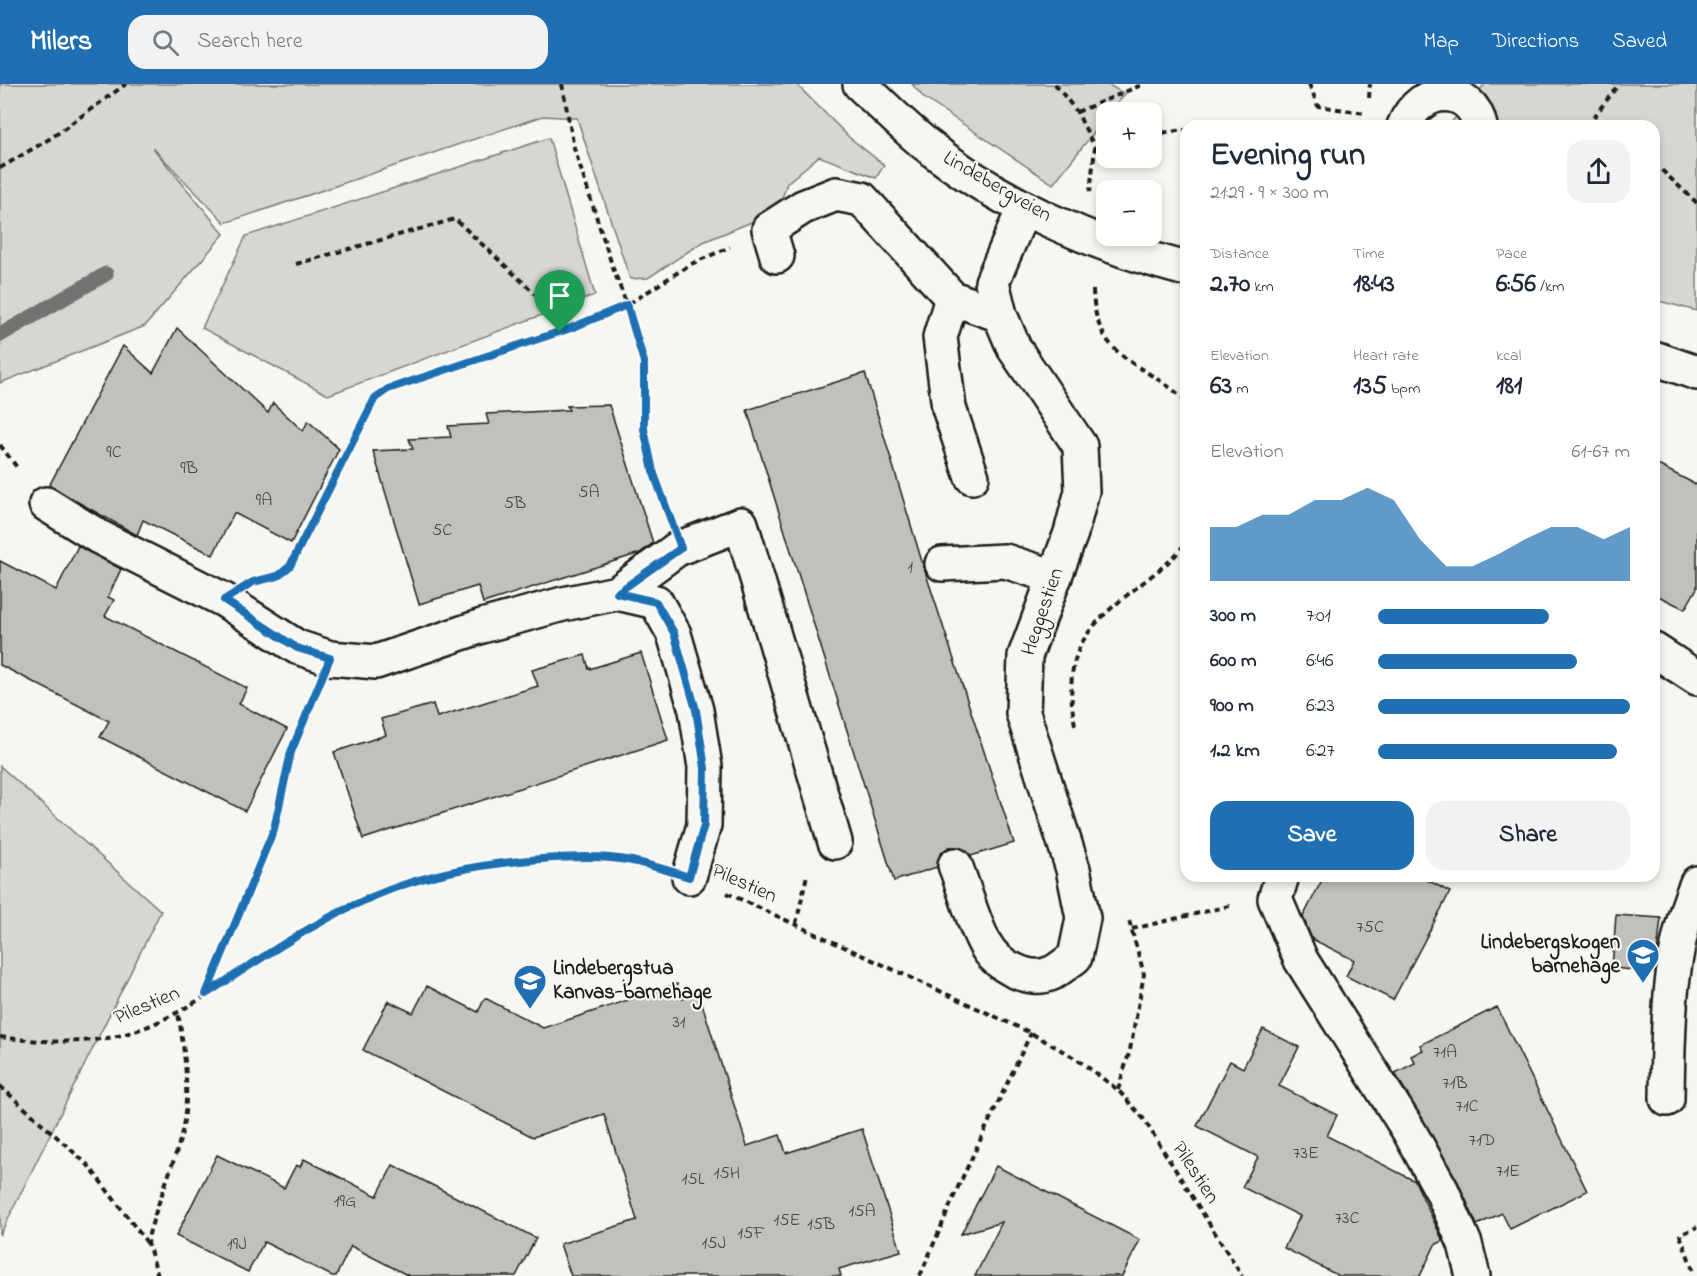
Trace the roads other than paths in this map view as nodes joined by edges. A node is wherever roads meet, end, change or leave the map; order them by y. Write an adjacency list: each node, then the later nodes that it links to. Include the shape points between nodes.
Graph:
1 (860, 84): 4 (street, Lindebergveien, via 926,144)
2 (1406, 120): 3 (street, via 1426,96 1449,88 1465,94 1477,108)
3 (1479, 120)
4 (1024, 208): 6 (street, Lindebergveien, via 1130,253); 8 (street, Heggestien, via 992,282)
5 (773, 243): 7 (street, via 803,207 836,194 862,199)
6 (1180, 267)
7 (952, 298): 8 (street); 11 (street, via 940,337 949,408)
8 (1000, 315): 14 (street, Heggestien, via 1014,348 1080,446 1082,491)
9 (1660, 360): 10 (street)
10 (1697, 373)
11 (972, 477)
12 (46, 504): 15 (street, via 99,537 224,600 297,648 330,658 376,662 482,626)
13 (942, 564): 14 (street, via 1005,561)
14 (1054, 577): 19 (street, Heggestien, via 1025,656 1023,712 1073,869 1083,918 1075,957 1053,973 1039,977 1020,974 1000,961 985,945)
15 (617, 593): 18 (street, via 681,548 741,524); 20 (street, via 656,602 674,633 696,710 705,768 704,825)
16 (1660, 654): 17 (street)
17 (1697, 678)
18 (836, 842)
19 (955, 865)
20 (689, 877)
21 (1697, 883): 23 (street, via 1682,922 1669,1005)
22 (1279, 887): 24 (street, via 1301,960 1409,1131 1442,1191 1465,1244)
23 (1667, 1099)
24 (1473, 1276)

